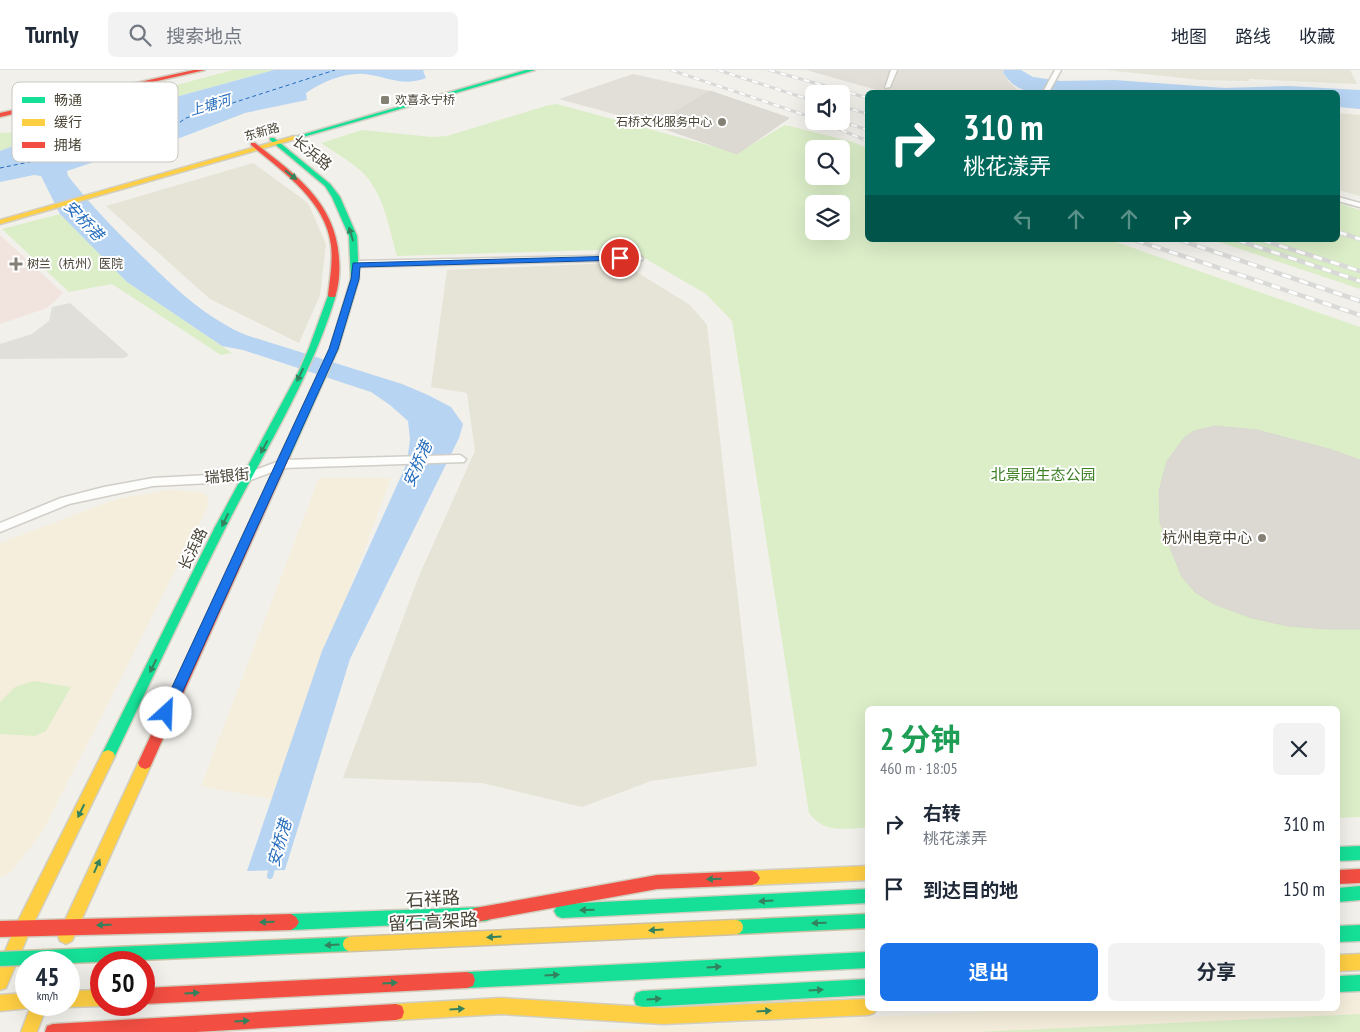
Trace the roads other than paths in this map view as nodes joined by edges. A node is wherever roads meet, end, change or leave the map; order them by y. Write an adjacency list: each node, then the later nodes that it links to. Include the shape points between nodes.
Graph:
1 (172, 70): 7 (main road)
2 (202, 70): 8 (main road)
3 (516, 70): 11 (main road, 东新路)
4 (532, 70): 11 (main road, 东新路)
5 (894, 70): 9 (street)
6 (1058, 70): 10 (street)
7 (116, 82)
8 (148, 82)
9 (887, 87)
10 (1047, 90)
11 (274, 141): 12 (main road, 东新路); 19 (main road, 长浜路, one-way to 11, via 353,236 336,197 320,177)
12 (256, 146): 14 (main road, 东新路); 22 (main road, 长浜路, one-way to 22, via 302,184 320,206 333,231 336,254 335,284 319,334)
13 (1340, 200): 15 (street)
14 (51, 204): 16 (main road, 东新路); 17 (main road, 东新路)
15 (1360, 205)
16 (0, 216)
17 (0, 222)
18 (639, 258): 19 (street)
19 (356, 264): 21 (main road, 长浜路, via 340,332)
20 (460, 459): 21 (street, 瑞银街)
21 (282, 464): 22 (street, 瑞银街); 34 (main road, 长浜路, one-way to 21)
22 (248, 477): 23 (street, 瑞银街, via 153,482 104,491 65,501); 35 (main road, 长浜路, one-way to 35)
23 (0, 528)
24 (1360, 853): 25 (main road)
25 (1340, 854)
26 (865, 873): 32 (main road, one-way to 32, via 657,882)
27 (1360, 876): 28 (main road)
28 (1340, 877)
29 (1360, 893): 30 (main road)
30 (1340, 895)
31 (865, 896): 32 (main road, 石祥路, one-way to 32)
32 (475, 915): 34 (main road, 石祥路, one-way to 34)
33 (865, 921): 40 (main road, 留石高架路, one-way to 40, bridge)
34 (70, 926): 35 (main road, 石祥路); 39 (main road, 长浜路)
35 (23, 928): 36 (main road, 石祥路); 44 (main road, 长浜路)
36 (0, 929)
37 (1360, 933): 38 (main road)
38 (1340, 934)
39 (60, 951)
40 (0, 959)
41 (865, 960): 48 (main road, one-way to 41)
42 (1360, 962): 43 (main road)
43 (1340, 963)
44 (0, 982)
45 (1360, 983): 46 (main road)
46 (1340, 984)
47 (865, 988): 49 (main road, one-way to 47)
48 (155, 995)
49 (627, 1000)
50 (608, 1001): 53 (main road)
51 (15, 1002): 52 (main road)
52 (0, 1003)
53 (501, 1006): 54 (main road, one-way to 54, via 663,1016); 57 (main road, one-way to 53)
54 (865, 1006)
55 (35, 1016): 56 (main road)
56 (28, 1032)
57 (54, 1032)

